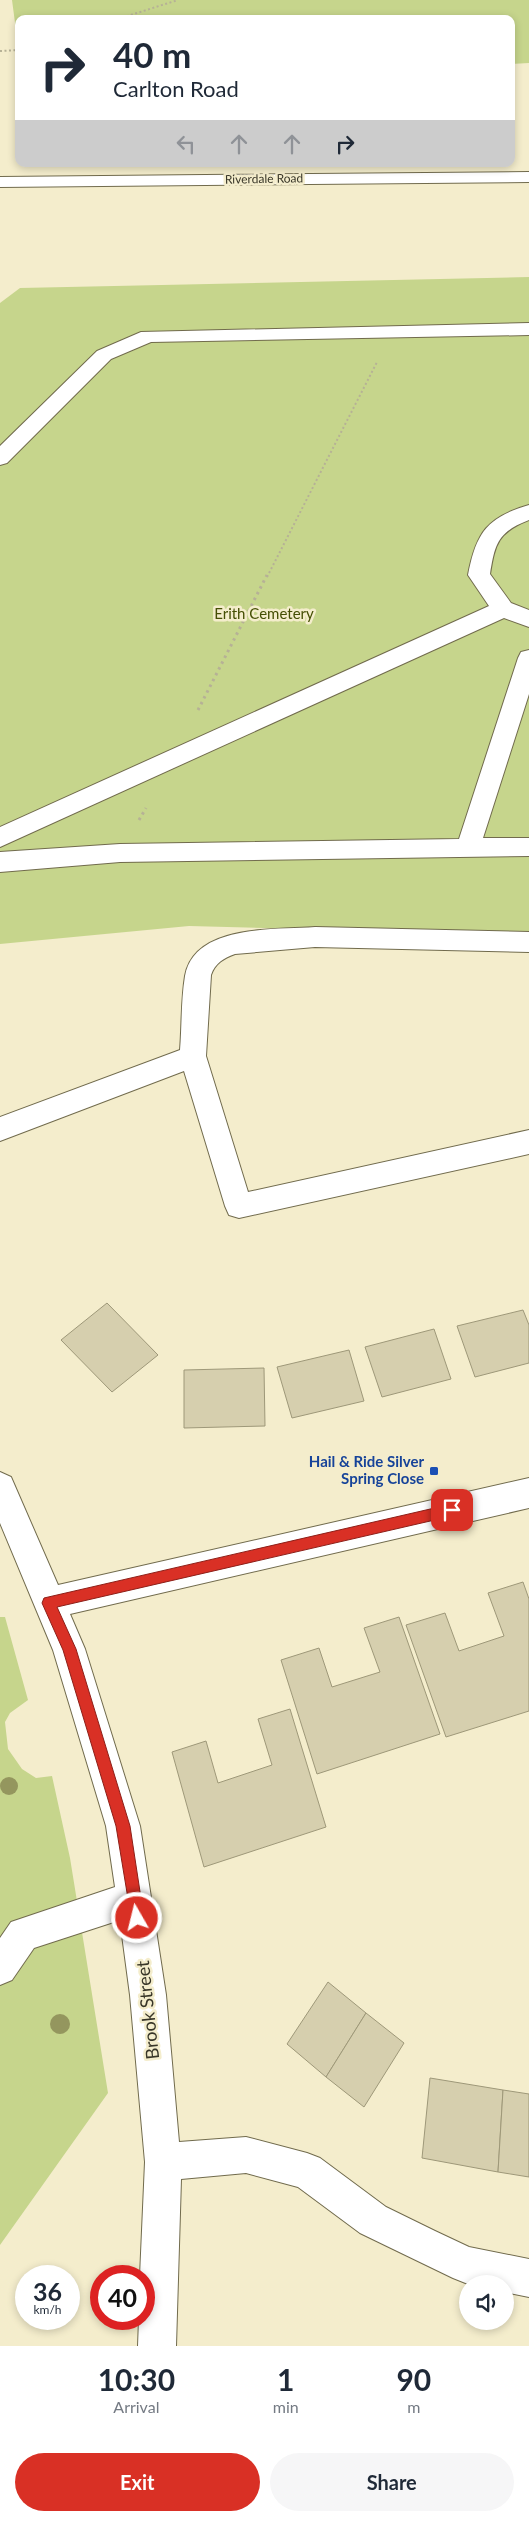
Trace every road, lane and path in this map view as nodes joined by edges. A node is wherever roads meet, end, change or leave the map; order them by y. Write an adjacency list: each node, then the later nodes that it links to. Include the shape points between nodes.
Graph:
1 (178, 0): 2 (path)
2 (131, 15)
3 (15, 50): 4 (path)
4 (0, 51)
5 (276, 171): 6 (street, Riverdale Road); 7 (street, Riverdale Road)
6 (529, 177)
7 (0, 182)
8 (529, 329): 9 (street)
9 (393, 330): 10 (street, via 148,336 104,355); 15 (path)
10 (0, 458)
11 (529, 512): 12 (street, via 500,523 484,545 479,575)
12 (504, 608): 13 (street); 15 (street)
13 (529, 619)
14 (529, 658): 18 (street)
15 (173, 761): 16 (street)
16 (0, 838)
17 (529, 847): 18 (street)
18 (468, 848): 19 (street, via 120,853)
19 (0, 862)
20 (529, 942): 21 (street, via 315,937 233,944 215,951 203,962 198,975)
21 (193, 1056): 22 (street); 23 (street, via 239,1206)
22 (0, 1129)
23 (529, 1142)
24 (0, 1486): 26 (street, Brook Street)
25 (529, 1493): 26 (street)
26 (48, 1603): 27 (street, Brook Street, via 69,1649 120,1817)
27 (135, 1898): 28 (street, via 23,1934); 29 (street, Brook Street, via 148,1995)
28 (0, 1968)
29 (163, 2162): 30 (street, via 246,2155 306,2171 373,2220 422,2244 466,2264); 31 (street, Brook Street)
30 (529, 2278)
31 (157, 2346)

